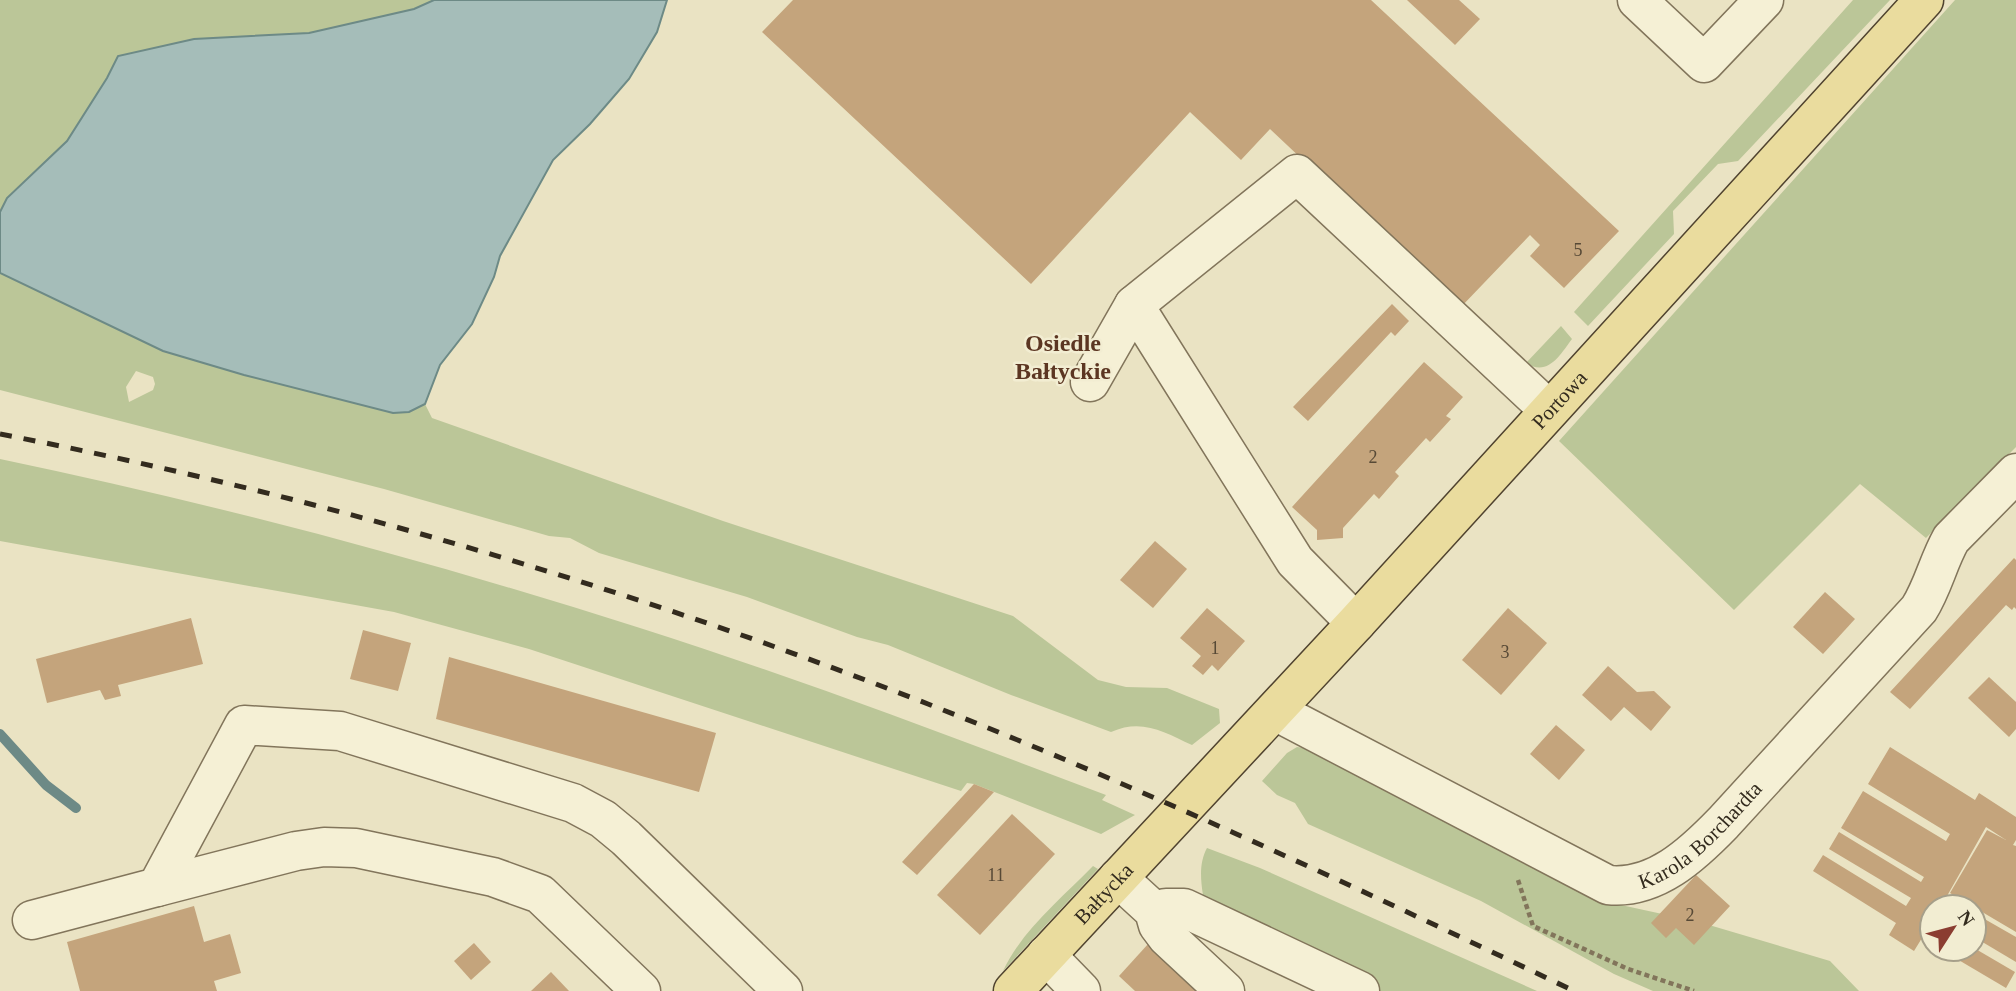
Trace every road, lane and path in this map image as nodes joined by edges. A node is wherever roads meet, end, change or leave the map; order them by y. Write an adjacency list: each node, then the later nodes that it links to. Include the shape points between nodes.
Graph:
1 (1637, 0): 2 (street, via 1704,63)
2 (1764, 0)
3 (1924, 0): 6 (main road, Portowa)
4 (1134, 305): 5 (street); 6 (street, via 1297,174); 8 (street, via 1295,561)
5 (1090, 382)
6 (1549, 410): 8 (main road, Portowa)
7 (2016, 473): 9 (street, Karola Borchardta, via 1951,539 1919,609 1723,823 1678,864 1626,887 1608,885)
8 (1356, 623): 9 (main road, Portowa)
9 (1275, 711): 10 (main road, Portowa)
10 (1194, 798): 12 (main road, Bałtycka)
11 (1516, 874): 23 (path, via 1533,926 1628,969)
12 (1118, 878): 14 (street); 16 (main road, Bałtycka)
13 (157, 887): 15 (street); 17 (street, via 296,850 324,847 356,848 493,877 540,894); 18 (street, via 244,725 340,731 573,803 603,819)
14 (1154, 911): 21 (street, via 1167,937); 22 (street, via 1184,908)
15 (32, 920)
16 (1046, 955): 19 (main road, Bałtycka); 20 (street)
17 (641, 991)
18 (783, 991)
19 (1013, 991)
20 (1081, 991)
21 (1226, 991)
22 (1360, 991)
23 (1694, 991)

